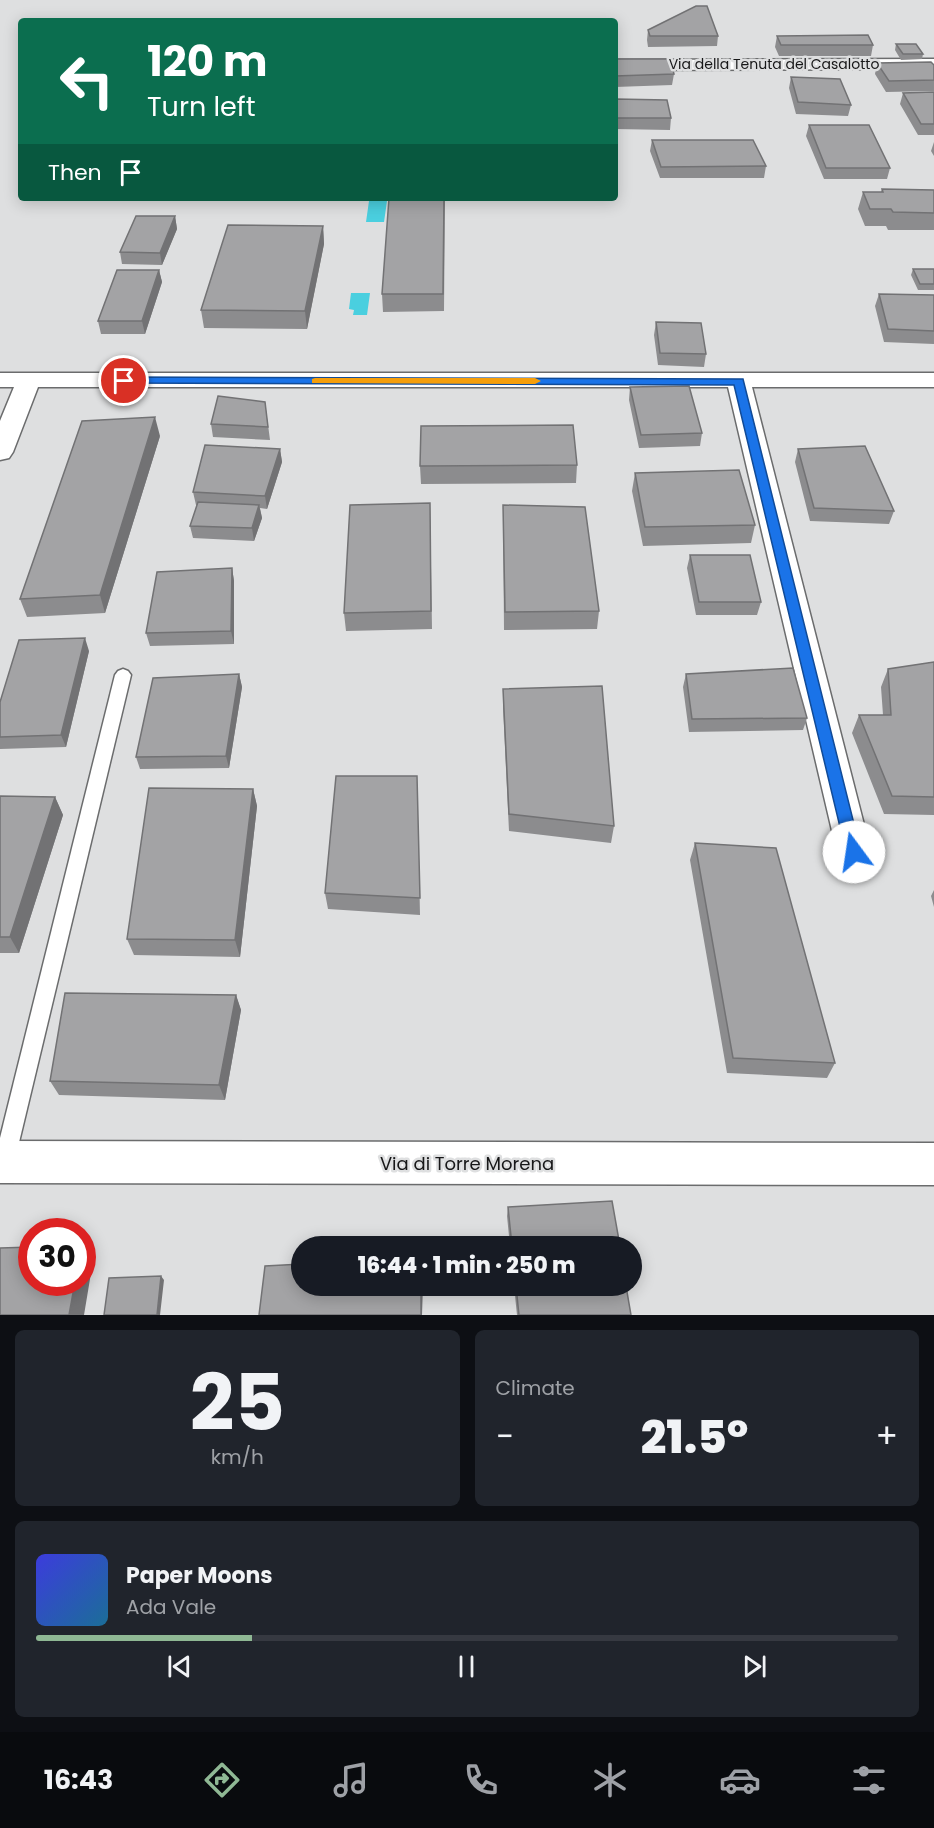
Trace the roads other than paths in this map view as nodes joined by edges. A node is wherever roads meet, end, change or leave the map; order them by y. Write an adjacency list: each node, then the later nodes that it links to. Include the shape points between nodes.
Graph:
1 (934, 64): 2 (street, Via della Tenuta del Casalotto)
2 (618, 65)
3 (0, 380): 4 (street)
4 (29, 380): 6 (street); 7 (street)
5 (934, 380): 6 (street)
6 (739, 381): 9 (street)
7 (0, 452)
8 (123, 675): 10 (lane)
9 (854, 852)
10 (2, 1162): 11 (street, Via di Torre Morena)
11 (934, 1164)

